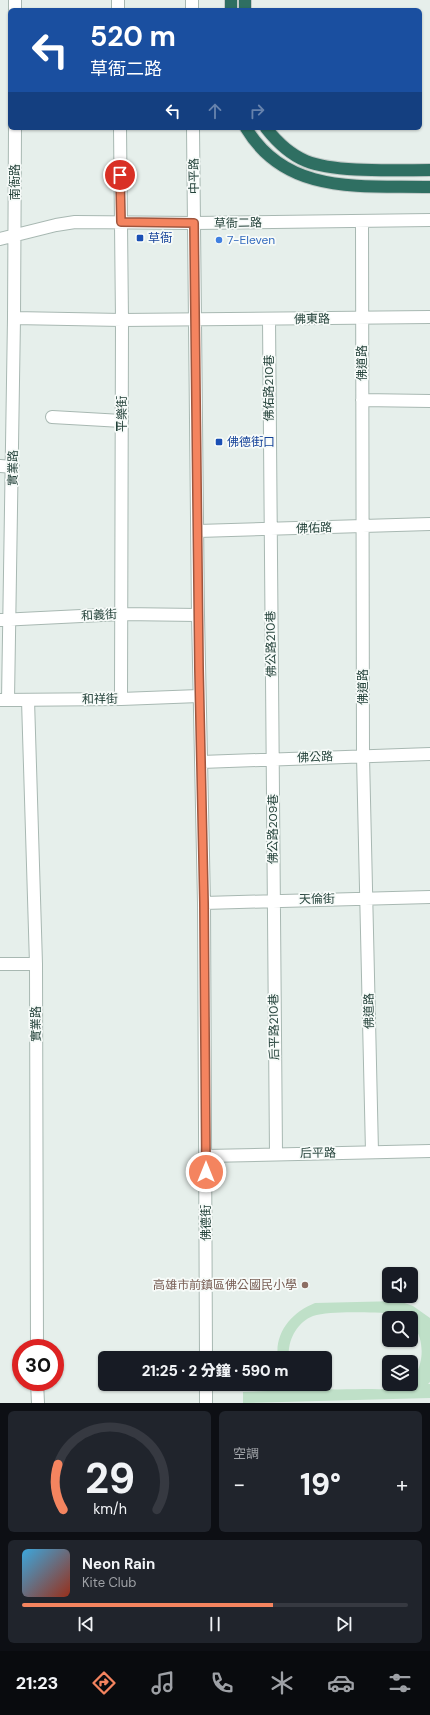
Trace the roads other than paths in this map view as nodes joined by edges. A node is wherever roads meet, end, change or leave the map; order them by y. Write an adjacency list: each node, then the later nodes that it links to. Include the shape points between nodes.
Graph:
1 (15, 130): 12 (street, 南衙路)
2 (120, 130): 10 (street, 平樂街)
3 (193, 130): 11 (street, 中平路)
4 (248, 130): 7 (highway, via 276,161 300,176 331,183)
5 (268, 130): 6 (highway, via 291,153 307,162 346,168)
6 (430, 170)
7 (430, 187)
8 (430, 220): 9 (street, 草衙二路)
9 (362, 221): 11 (street, 草衙二路); 16 (street, 佛道路)
10 (121, 222): 11 (street, 草衙二路); 12 (street, 草衙二路, via 68,223); 18 (street, 平樂街)
11 (194, 223): 19 (street, 佛德街)
12 (14, 235): 13 (street, 草衙二路); 15 (street, 實業路)
13 (0, 239)
14 (430, 317): 16 (street, 佛東路)
15 (14, 318): 18 (street); 25 (street, 實業路)
16 (362, 318): 17 (street, 佛東路); 20 (street, 佛道路)
17 (269, 319): 19 (street, 佛東路); 28 (street, 佛佑路210巷)
18 (122, 320): 19 (street, 佛東路); 23 (street, 平樂街)
19 (195, 320): 29 (street, 佛德街)
20 (362, 400): 21 (street); 27 (street, 佛道路)
21 (430, 401)
22 (52, 417): 23 (street)
23 (122, 421): 30 (street, 平樂街)
24 (0, 466): 25 (street)
25 (13, 467): 32 (street, 實業路)
26 (430, 524): 27 (street, 佛佑路)
27 (362, 526): 28 (street, 佛佑路); 38 (street, 佛道路)
28 (270, 529): 29 (street, 佛佑路); 39 (street, 佛公路210巷)
29 (198, 531): 31 (street, 佛德街)
30 (122, 614): 31 (street, 和義街); 32 (street, 和義街); 34 (street, 平樂街)
31 (198, 615): 33 (street, 佛德街)
32 (5, 620): 35 (street, 實業路)
33 (199, 696): 34 (street, 和祥街); 40 (street, 佛德街)
34 (121, 699): 36 (street, 和祥街)
35 (4, 700): 36 (street, 和祥街)
36 (28, 700): 46 (street, 實業路)
37 (430, 754): 38 (street, 佛公路)
38 (362, 756): 39 (street, 佛公路); 42 (street, 佛道路)
39 (272, 759): 40 (street, 佛公路); 43 (street, 佛公路209巷)
40 (201, 762): 44 (street, 佛德街)
41 (430, 897): 42 (street, 天倫街)
42 (366, 898): 43 (street, 天倫街); 48 (street, 佛道路)
43 (273, 900): 44 (street, 天倫街); 49 (street, 后平路210巷)
44 (204, 903): 50 (street, 佛德街)
45 (0, 964): 46 (street)
46 (36, 964): 51 (street, 實業路)
47 (430, 1151): 48 (street, 后平路)
48 (372, 1152): 49 (street, 后平路)
49 (276, 1154): 50 (street, 后平路)
50 (206, 1156): 52 (street, 佛德街)
51 (37, 1339)
52 (206, 1351)
53 (38, 1391): 55 (street)
54 (206, 1391): 56 (street)
55 (38, 1403)
56 (206, 1403)

